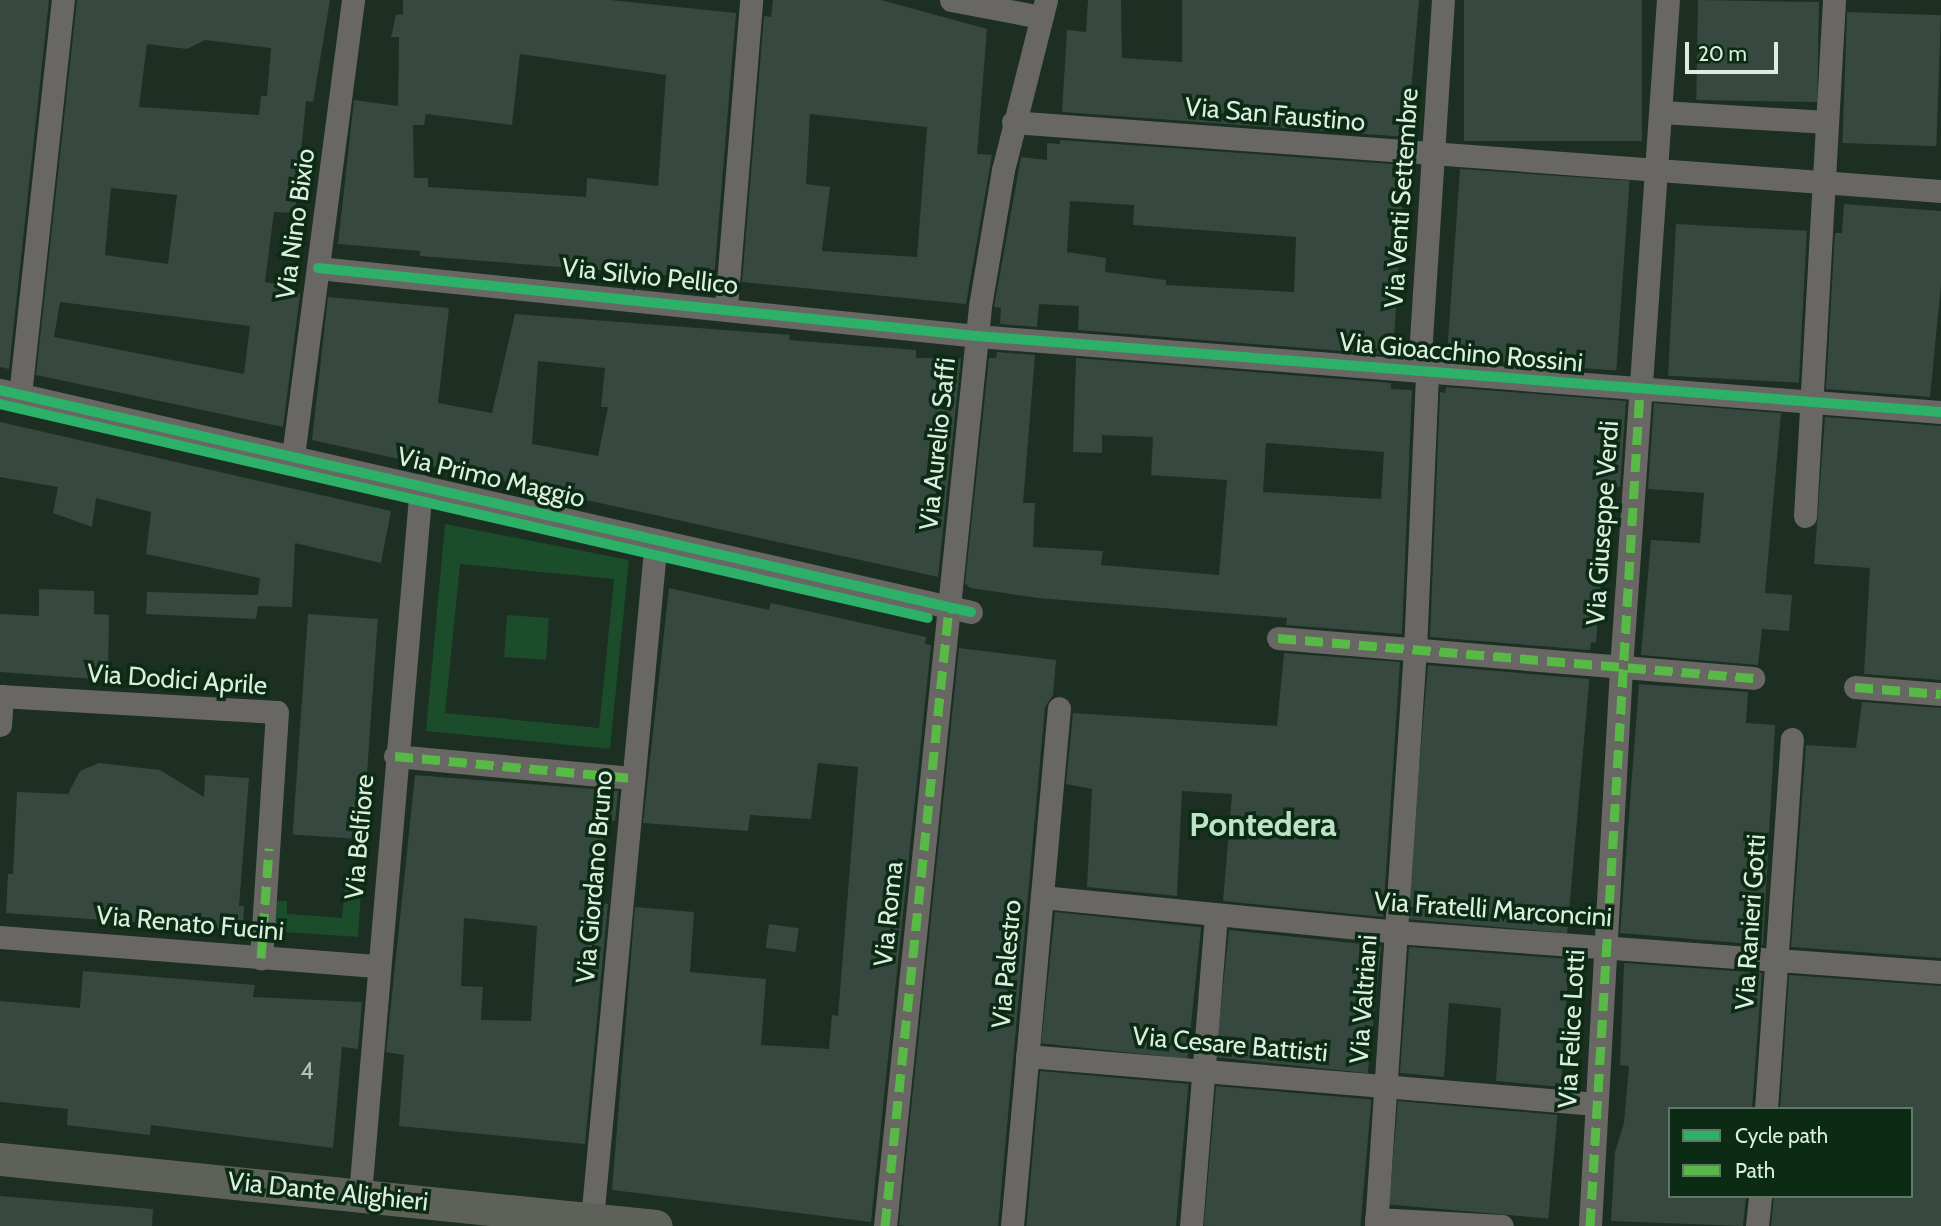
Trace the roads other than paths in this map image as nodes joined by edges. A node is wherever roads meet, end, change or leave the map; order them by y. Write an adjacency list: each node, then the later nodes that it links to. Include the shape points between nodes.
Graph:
1 (63, 0): 21 (street)
2 (354, 0): 16 (street, Via Nino Bixio)
3 (751, 0): 17 (street)
4 (1443, 0): 12 (street, Via Venti Settembre)
5 (1668, 0): 9 (street)
6 (1834, 0): 11 (street)
7 (958, 2): 8 (street)
8 (1043, 9): 10 (street, Via Aurelio Saffi)
9 (1662, 112): 11 (street); 13 (street, Via Giuseppe Verdi)
10 (1013, 122): 12 (street, Via San Faustino); 18 (street, Via Aurelio Saffi)
11 (1827, 122): 14 (street)
12 (1433, 155): 13 (street, Via San Faustino); 19 (street, Via Venti Settembre, via 1420,355)
13 (1659, 173): 14 (street, Via San Faustino); 20 (street, Via Giuseppe Verdi)
14 (1823, 184): 15 (street); 22 (street)
15 (1941, 191)
16 (318, 268): 17 (street, Via Silvio Pellico); 24 (street, Via Nino Bixio)
17 (726, 307): 18 (street, Via Silvio Pellico)
18 (977, 336): 19 (street, Via Gioacchino Rossini); 28 (street, Via Aurelio Saffi)
19 (1427, 373): 20 (street, Via Gioacchino Rossini); 30 (street, Via Venti Settembre)
20 (1640, 390): 22 (street, Via Gioacchino Rossini); 31 (street, Via Giuseppe Verdi)
21 (10, 392): 24 (street, Via Primo Maggio)
22 (1811, 402): 23 (street, Via Gioacchino Rossini); 26 (street)
23 (1941, 412)
24 (293, 456): 25 (street, Via Primo Maggio)
25 (421, 486): 27 (street, Via Primo Maggio); 39 (street, Via Belfiore)
26 (1805, 516)
27 (656, 540): 28 (street, Via Primo Maggio); 40 (street, Via Giordano Bruno)
28 (960, 610): 62 (street, Via Roma)
29 (1278, 638): 30 (street)
30 (1415, 650): 31 (street); 43 (street, Via Valtriani)
31 (1621, 668): 32 (street); 45 (street, Via Felice Lotti)
32 (1753, 678)
33 (1855, 687): 34 (street)
34 (1941, 694)
35 (1, 696): 37 (street); 46 (street, Via Dodici Aprile, via 277,712)
36 (1059, 708): 41 (street, Via Palestro)
37 (0, 725)
38 (1792, 739): 47 (street, Via Ranieri Gotti)
39 (395, 756): 40 (street); 48 (street, Via Belfiore)
40 (632, 778): 59 (street, Via Giordano Bruno)
41 (1042, 898): 42 (street, Via Fratelli Marconcini); 50 (street, Via Palestro)
42 (1216, 916): 43 (street, Via Fratelli Marconcini); 51 (street)
43 (1396, 932): 45 (street, Via Fratelli Marconcini); 52 (street, Via Valtriani)
44 (0, 937): 46 (street, Via Renato Fucini)
45 (1604, 946): 47 (street, Via Fratelli Marconcini); 53 (street, Via Felice Lotti)
46 (261, 958): 48 (street, Via Renato Fucini)
47 (1777, 958): 49 (street, Via Fratelli Marconcini); 54 (street, Via Ranieri Gotti)
48 (376, 966): 56 (street, Via Belfiore)
49 (1941, 972)
50 (1027, 1056): 51 (street, Via Cesare Battisti); 63 (street, Via Palestro)
51 (1203, 1070): 52 (street, Via Cesare Battisti); 64 (street)
52 (1386, 1086): 53 (street, Via Cesare Battisti); 60 (street, Via Valtriani)
53 (1596, 1104): 66 (street, Via Felice Lotti)
54 (1766, 1107)
55 (0, 1159): 56 (street, Via Dante Alighieri)
56 (360, 1194): 58 (street, Via Dante Alighieri)
57 (1760, 1198): 67 (street)
58 (459, 1215): 59 (street, Via Dante Alighieri)
59 (592, 1219): 61 (street, Via Dante Alighieri)
60 (1376, 1222): 65 (street)
61 (656, 1226)
62 (885, 1226)
63 (1012, 1226)
64 (1191, 1226)
65 (1502, 1226)
66 (1590, 1226)
67 (1758, 1226)

